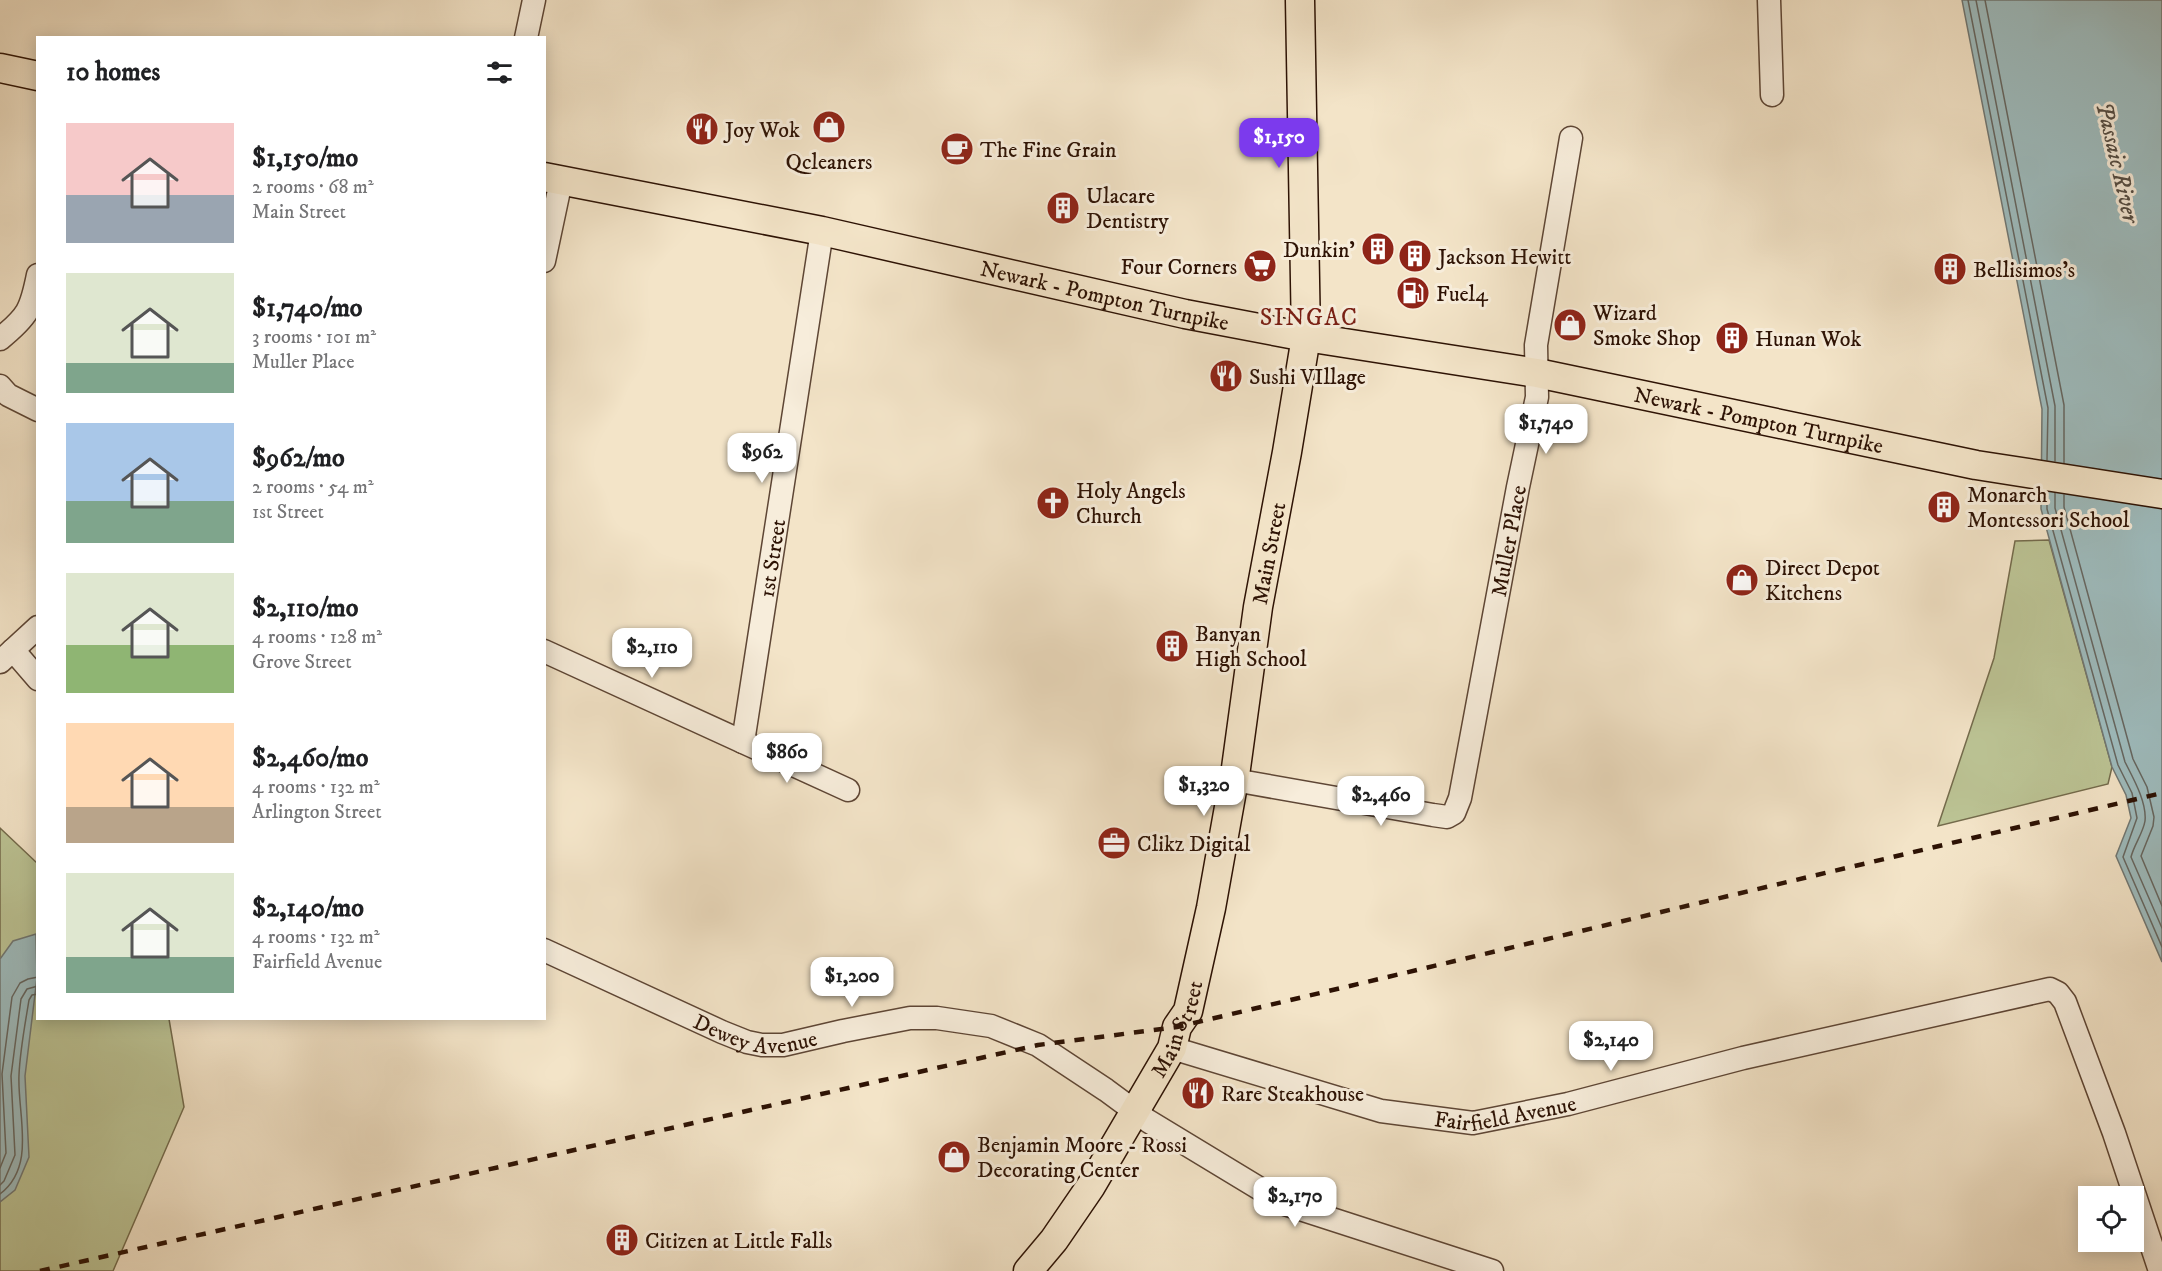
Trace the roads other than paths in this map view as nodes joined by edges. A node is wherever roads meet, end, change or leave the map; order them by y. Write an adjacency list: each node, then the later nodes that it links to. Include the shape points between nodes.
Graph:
1 (534, 0): 4 (street)
2 (1300, 0): 13 (main road, Main Street)
3 (1769, 0): 7 (street)
4 (526, 36)
5 (0, 68): 6 (main road)
6 (36, 76)
7 (1772, 95)
8 (1571, 138): 15 (street, Muller Place, via 1536,345)
9 (553, 179): 10 (main road, Newark - Pompton Turnpike); 11 (street)
10 (822, 231): 13 (main road, Newark - Pompton Turnpike); 23 (street, 1st Street)
11 (546, 243)
12 (36, 285): 14 (street, via 32,305 23,320)
13 (1306, 337): 15 (main road, Newark - Pompton Turnpike); 24 (main road, Main Street, via 1258,607)
14 (0, 339)
15 (1537, 374): 18 (main road, Newark - Pompton Turnpike, via 1976,465); 24 (street, Muller Place, via 1537,397 1454,813 1447,817)
16 (0, 386): 17 (street, via 8,395)
17 (36, 409)
18 (2162, 494)
19 (36, 629): 21 (street)
20 (546, 652): 23 (street)
21 (6, 656): 22 (street)
22 (36, 678)
23 (743, 742): 25 (street)
24 (1234, 780): 27 (main road, Main Street, via 1188,1011 1177,1027)
25 (848, 790)
26 (546, 951): 28 (street, Dewey Avenue, via 722,1032 762,1045 783,1045 910,1018 991,1026 1038,1045)
27 (1172, 1048): 28 (main road, Main Street); 31 (street, Fairfield Avenue, via 1381,1111 1473,1123 2050,989 2065,1002)
28 (1134, 1111): 29 (main road, Main Street, via 1091,1186); 30 (street, Dewey Avenue, via 1285,1204)
29 (1028, 1271)
30 (1492, 1271)
31 (2160, 1271)

